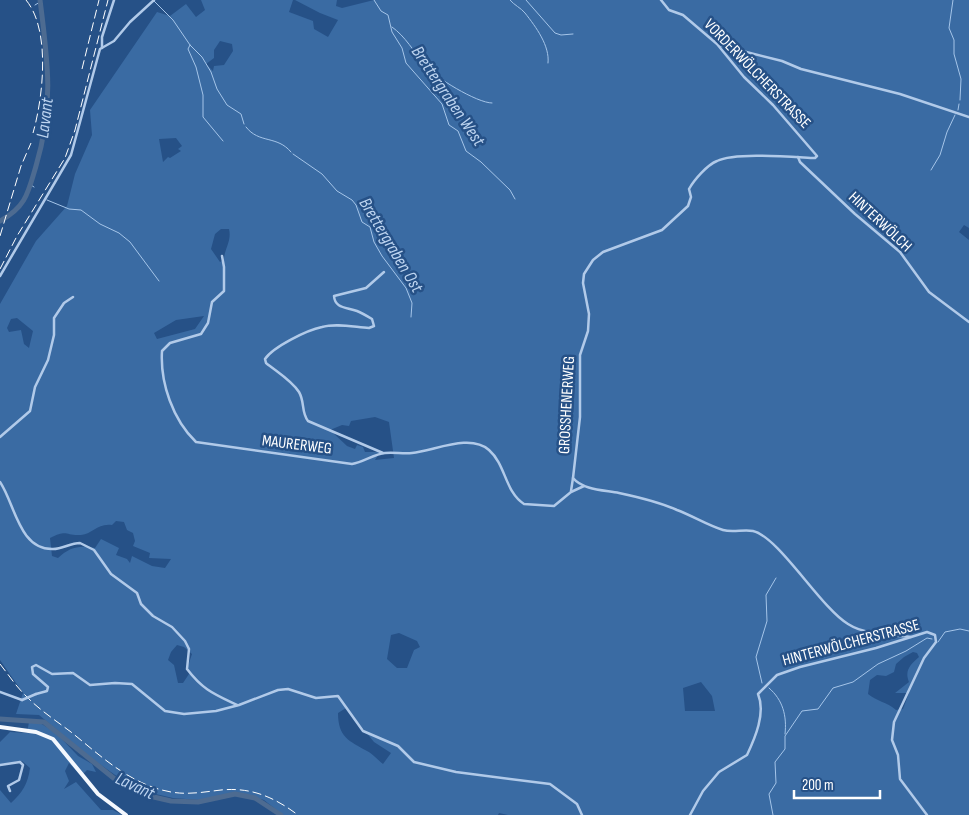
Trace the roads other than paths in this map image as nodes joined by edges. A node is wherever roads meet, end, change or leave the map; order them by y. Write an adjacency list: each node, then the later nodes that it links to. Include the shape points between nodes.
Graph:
1 (114, 0): 5 (street, via 100,44)
2 (154, 0): 5 (street, via 114,41)
3 (661, 0): 4 (street, VORDERWÖLCHERSTRASSE, via 669,10 683,15)
4 (717, 44): 6 (street, via 900,94); 7 (street, VORDERWÖLCHERSTRASSE, via 817,155 815,158)
5 (102, 48): 10 (street, via 67,163)
6 (969, 117)
7 (798, 157): 12 (street, HINTERWÖLCH, via 900,252 929,292); 15 (street, GROSSHENERWEG, via 729,157 715,161 692,183 688,206 662,230 603,252 593,260 584,274 583,284 588,322 580,355 580,417)
8 (222, 256): 14 (street, MAURERWEG, via 224,291 212,302 208,323 201,334 170,343 162,351 164,382 172,406 188,434 196,442 352,464)
9 (384, 272): 14 (street, via 366,288 334,296 338,306 356,310 372,319 373,326 321,327 287,342 265,359 298,392 303,415 308,421)
10 (0, 276)
11 (73, 297): 13 (street, via 64,303 54,318 48,360 35,387 30,411)
12 (969, 322)
13 (0, 437)
14 (383, 453): 18 (street, MAURERWEG, via 411,453 479,444 490,451 510,489 524,504 554,506)
15 (573, 478): 17 (street, GROSSHENERWEG); 18 (street)
16 (0, 482): 21 (street, via 30,541 51,549 80,543 94,550 111,574 137,593 141,604 153,616 172,627 185,641 187,669 205,690)
17 (584, 486): 18 (street, MAURERWEG); 19 (street, GROSSHENERWEG, via 676,509 723,530 752,531 763,536 795,567 833,613 849,625)
18 (571, 492)
19 (910, 637): 27 (street, HINTERWÖLCHERSTRASSE, via 800,667 771,680 758,694 762,703 747,756 719,772 703,791); 28 (street, HINTERWÖLCHERSTRASSE, via 927,632 935,635 936,642 924,658 894,722 892,740 898,755 900,779)
20 (0, 692): 21 (street, bridge, via 22,700 47,691 48,687 33,674 32,667 36,665 52,674 73,673 90,685 132,684 165,711 196,714)
21 (238, 705): 26 (street, via 278,690 316,698 338,696 363,731 398,746 414,762 456,772 550,784 577,804)
22 (0, 727): 25 (main road, via 36,732 53,739 98,794)
23 (0, 765): 24 (street, via 20,762 23,765 19,780 8,786)
24 (10, 791)
25 (126, 815)
26 (582, 815)
27 (690, 815)
28 (927, 815)

